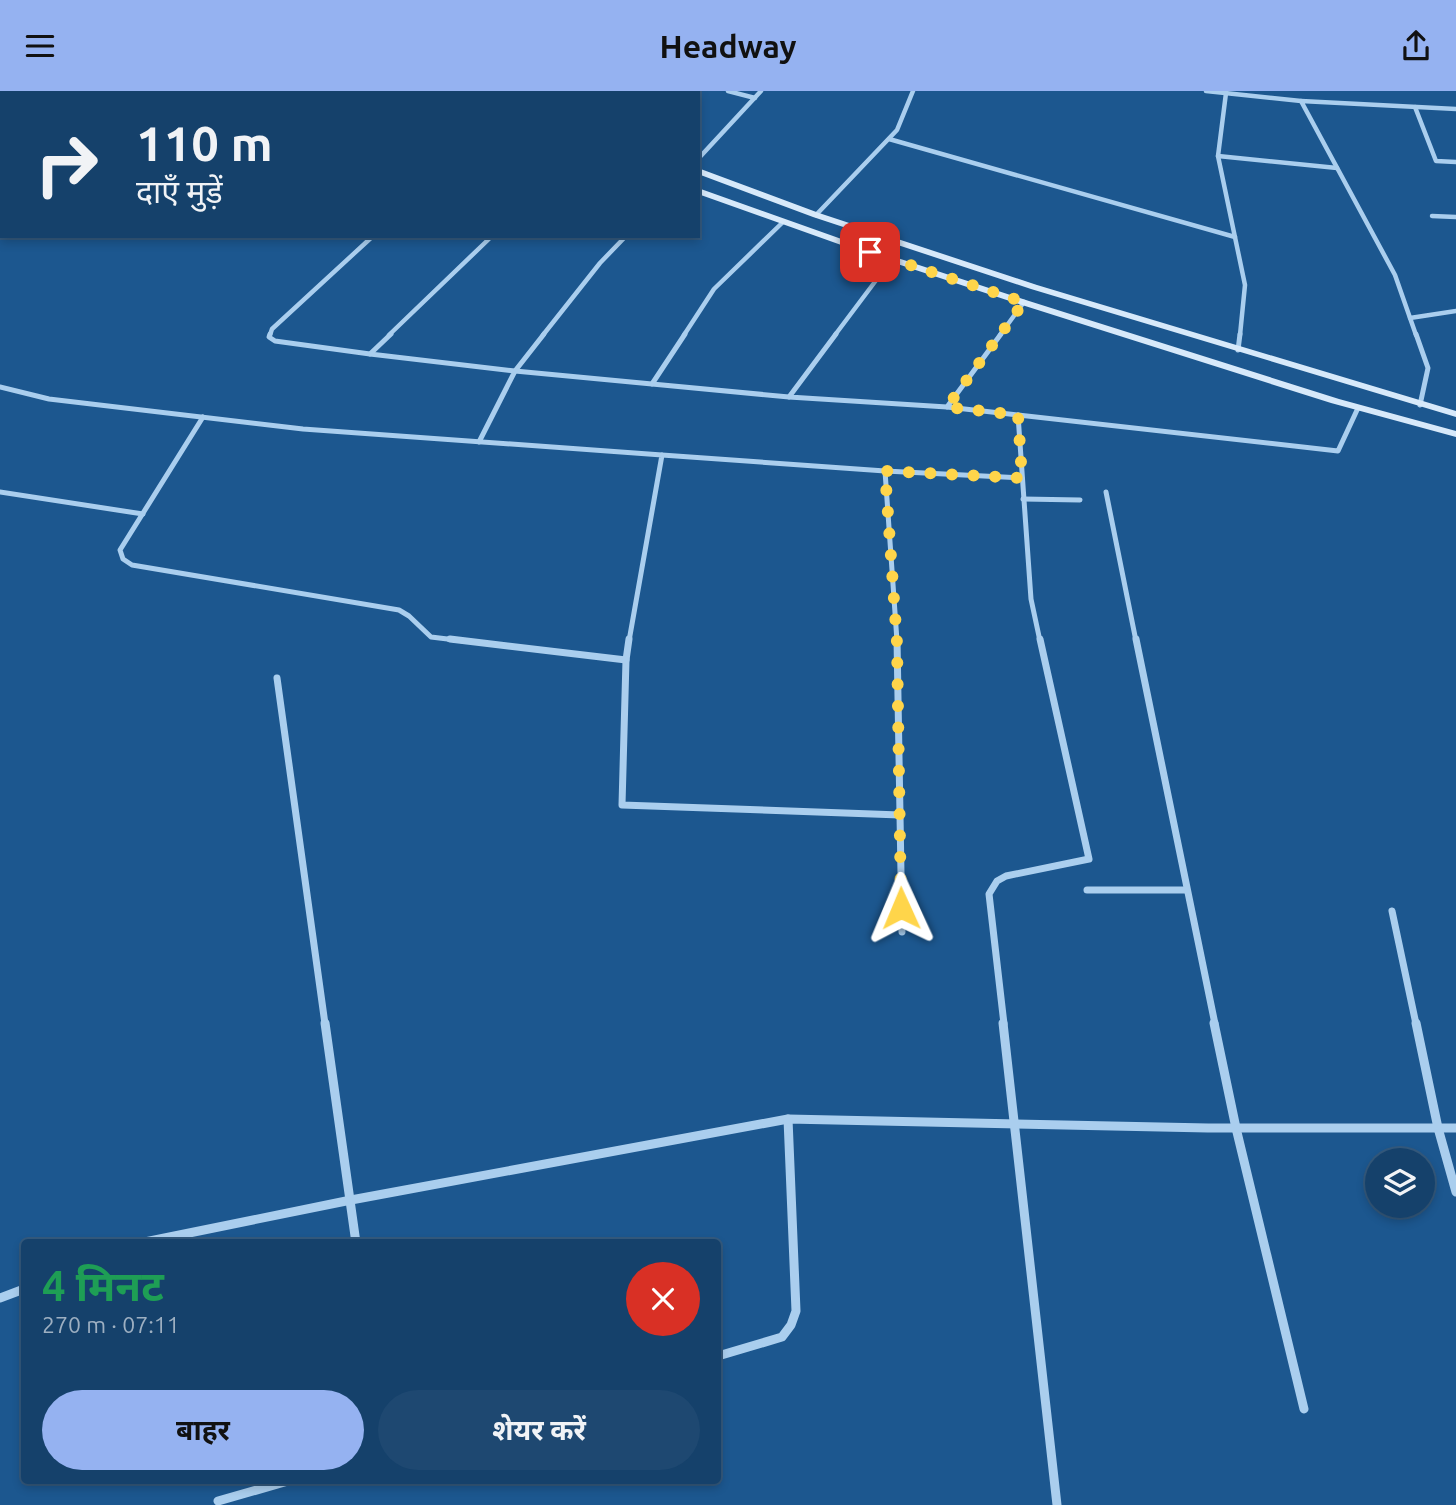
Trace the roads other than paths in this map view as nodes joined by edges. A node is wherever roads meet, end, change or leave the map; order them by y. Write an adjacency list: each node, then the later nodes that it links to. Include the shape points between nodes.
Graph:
1 (728, 91): 6 (street)
2 (761, 91): 6 (street)
3 (913, 91): 10 (street)
4 (1206, 91): 5 (street)
5 (1226, 93): 7 (street); 11 (street)
6 (755, 98): 12 (street)
7 (1301, 101): 8 (street); 14 (street)
8 (1415, 107): 9 (street); 13 (street, via 1436,160)
9 (1456, 109)
10 (889, 139): 17 (street); 21 (street)
11 (1218, 156): 14 (street); 21 (street)
12 (700, 157)
13 (1456, 162)
14 (1337, 168): 28 (street, via 1395,275)
15 (700, 172): 17 (street)
16 (700, 192): 20 (street)
17 (816, 215): 29 (street)
18 (1432, 216): 19 (street)
19 (1456, 217)
20 (782, 223): 25 (street); 32 (street, via 714,289)
21 (1234, 237): 29 (street, via 1245,285)
22 (371, 238): 30 (street, via 272,329 270,337)
23 (490, 238): 30 (street)
24 (624, 238): 31 (street)
25 (892, 259): 26 (street); 34 (street)
26 (1024, 302): 36 (street); 37 (street)
27 (1456, 310): 28 (street)
28 (1410, 318): 35 (street, via 1427,368)
29 (1238, 349): 35 (street)
30 (370, 354): 31 (street)
31 (515, 371): 32 (street); 42 (street)
32 (652, 384): 34 (street)
33 (0, 387): 40 (street, via 49,399)
34 (789, 397): 36 (street)
35 (1420, 405): 38 (street)
36 (947, 407): 39 (street)
37 (1358, 408): 39 (street, via 1338,451); 41 (street)
38 (1456, 414)
39 (1018, 415): 45 (street)
40 (203, 417): 42 (street); 50 (street)
41 (1456, 434)
42 (479, 442): 43 (street)
43 (663, 455): 44 (street); 51 (street)
44 (885, 471): 45 (street); 53 (street, via 897,643)
45 (1022, 478): 48 (street)
46 (0, 492): 50 (street)
47 (1106, 492): 55 (street)
48 (1023, 499): 49 (street); 59 (street, via 1031,599 1089,859 1074,866 1013,874 997,880 989,894)
49 (1080, 500)
50 (143, 514): 51 (street, via 120,551 132,565 399,610 410,614 431,637)
51 (626, 660): 53 (street, via 622,805)
52 (277, 678): 64 (street)
53 (900, 815): 57 (street)
54 (1087, 890): 55 (street)
55 (1186, 890): 60 (street)
56 (1392, 911): 61 (street)
57 (902, 932)
58 (788, 1119): 59 (street); 64 (street); 69 (street, via 796,1311 782,1337)
59 (1013, 1123): 60 (street); 73 (street)
60 (1236, 1128): 61 (street); 70 (street)
61 (1438, 1128): 62 (street); 63 (street)
62 (1456, 1129)
63 (1456, 1192)
64 (351, 1200): 65 (street); 66 (street)
65 (160, 1239)
66 (356, 1239)
67 (21, 1290): 68 (street)
68 (0, 1299)
69 (721, 1355)
70 (1304, 1409)
71 (278, 1484): 72 (street)
72 (218, 1501)
73 (1057, 1505)

